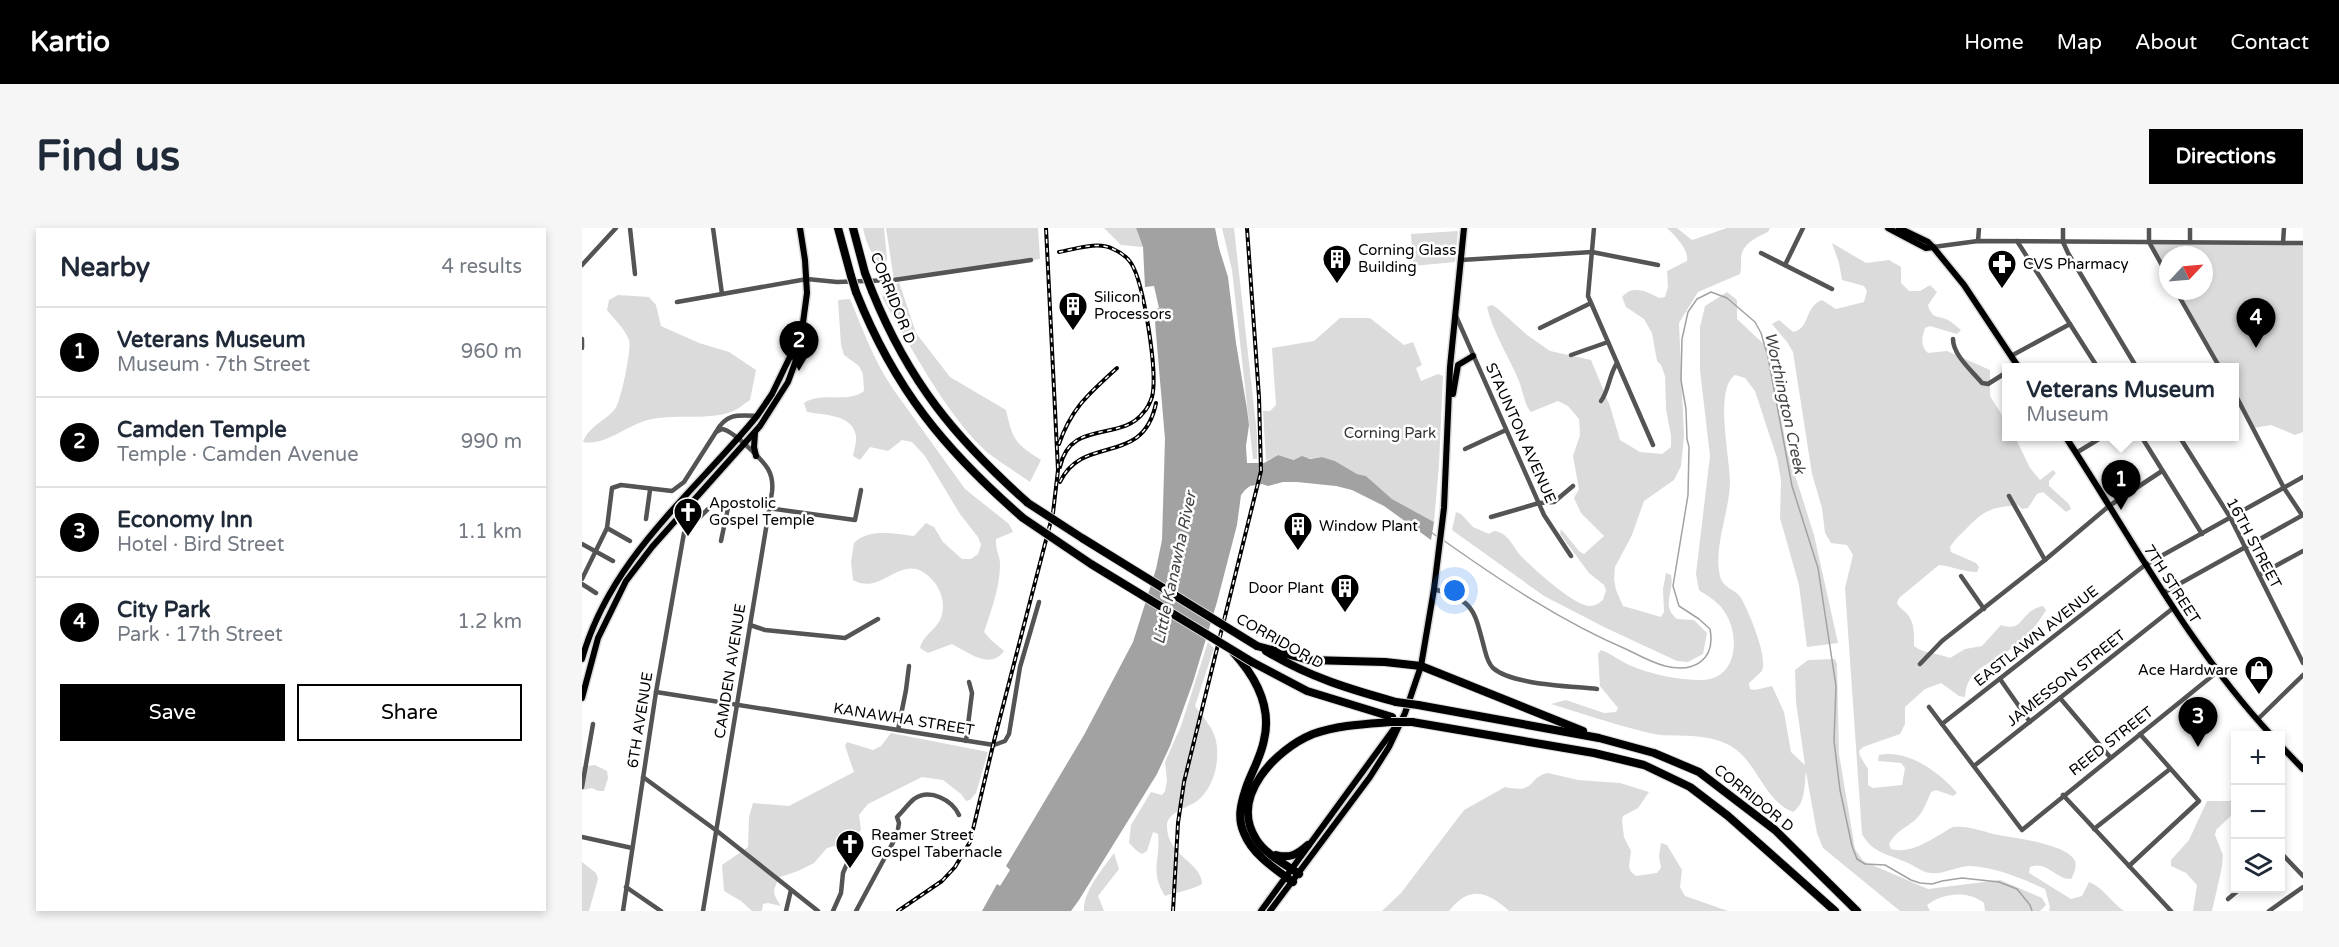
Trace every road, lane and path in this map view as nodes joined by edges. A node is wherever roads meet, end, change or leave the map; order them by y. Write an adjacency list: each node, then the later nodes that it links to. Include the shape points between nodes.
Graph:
1 (616, 228): 32 (street)
2 (630, 228): 33 (street)
3 (713, 228): 36 (street)
4 (800, 228): 34 (main road)
5 (838, 228): 120 (highway, CORRIDOR D, bridge, via 856,292 879,345 932,427 974,474 1023,518 1229,648)
6 (853, 228): 115 (highway, CORRIDOR D, bridge, via 865,273 902,356 949,425 988,467 1028,503)
7 (1464, 228): 28 (main road, STAUNTON AVENUE)
8 (1594, 228): 25 (street)
9 (1803, 228): 31 (street)
10 (1888, 228): 24 (main road, via 1926,248)
11 (1901, 228): 24 (main road)
12 (1979, 228): 17 (street)
13 (2063, 228): 19 (street)
14 (2149, 228): 20 (street)
15 (2190, 228): 21 (street)
16 (2284, 228): 22 (street)
17 (1978, 241): 18 (street); 24 (street)
18 (2017, 241): 19 (street); 41 (street)
19 (2063, 242): 20 (street); 56 (street)
20 (2149, 242): 21 (street); 29 (street)
21 (2190, 242): 22 (street)
22 (2283, 243): 23 (street)
23 (2303, 243)
24 (1934, 247): 50 (main road)
25 (1592, 252): 28 (street); 30 (street); 39 (street, via 1588,296)
26 (1761, 254): 31 (street)
27 (1031, 260): 34 (street, via 894,280)
28 (1461, 260): 40 (main road, STAUNTON AVENUE)
29 (2159, 260)
30 (1658, 265)
31 (1785, 265): 35 (street)
32 (582, 266)
33 (635, 274)
34 (807, 279): 36 (street); 43 (main road)
35 (1832, 289)
36 (722, 294): 38 (street)
37 (2181, 300): 57 (street)
38 (677, 302)
39 (1591, 303): 42 (street); 46 (street)
40 (1456, 316): 49 (street, STAUNTON AVENUE); 51 (main road, STAUNTON AVENUE)
41 (2070, 324): 50 (street); 55 (street)
42 (1540, 328)
43 (800, 335): 61 (main road); 64 (main road, via 797,359 788,382)
44 (582, 339): 47 (street)
45 (1953, 339): 58 (street, via 1960,357 1982,383 1988,384)
46 (1608, 342): 48 (street); 53 (street)
47 (582, 348)
48 (1570, 355)
49 (1473, 356): 52 (main road); 63 (street, STAUNTON AVENUE)
50 (2012, 356): 54 (main road)
51 (1451, 357): 52 (main road); 62 (main road, STAUNTON AVENUE)
52 (1464, 360): 62 (main road, via 1456,369)
53 (1617, 363): 59 (street); 72 (street)
54 (2015, 363)
55 (2095, 363)
56 (2135, 363)
57 (2217, 363)
58 (2002, 375)
59 (1601, 401)
60 (2239, 402): 79 (street)
61 (758, 416): 65 (street, via 732,416 721,422); 66 (main road)
62 (1448, 417): 107 (main road, STAUNTON AVENUE)
63 (1506, 430): 73 (street); 84 (street, STAUNTON AVENUE)
64 (756, 431): 71 (main road); 75 (main road)
65 (716, 432): 66 (street, via 725,429); 80 (street, via 684,482 672,491)
66 (738, 439): 71 (street, CAMDEN AVENUE); 116 (main road, via 628,563 603,604)
67 (2068, 441): 74 (main road, 7TH STREET)
68 (2096, 441): 74 (street)
69 (2144, 441): 76 (street)
70 (2182, 441): 89 (street, 16TH STREET)
71 (744, 445): 75 (street, CAMDEN AVENUE); 129 (main road, via 652,546 626,581 598,638)
72 (1653, 445)
73 (1465, 449)
74 (2076, 453): 85 (main road, 7TH STREET)
75 (756, 456): 86 (street, CAMDEN AVENUE, via 767,467 772,480)
76 (2162, 471): 85 (street); 92 (street)
77 (2303, 477): 79 (street, EASTLAWN AVENUE)
78 (1573, 486): 84 (street, via 1554,502)
79 (2284, 488): 87 (street); 89 (street, EASTLAWN AVENUE)
80 (650, 490): 90 (street); 91 (street, via 621,485 612,488)
81 (861, 490): 86 (street, via 855,520)
82 (2009, 496): 100 (street)
83 (729, 503): 86 (street); 94 (street); 127 (street, 6TH AVENUE, via 716,501 684,534)
84 (1539, 503): 88 (street); 99 (street, STAUNTON AVENUE)
85 (2109, 506): 100 (street); 102 (main road, 7TH STREET)
86 (769, 509): 114 (street, CAMDEN AVENUE)
87 (2302, 515): 96 (street)
88 (1491, 517)
89 (2230, 518): 92 (street, EASTLAWN AVENUE); 96 (street, 16TH STREET)
90 (646, 519)
91 (607, 528): 93 (street); 98 (street)
92 (2202, 534): 102 (street, EASTLAWN AVENUE)
93 (630, 541)
94 (721, 541)
95 (582, 544): 98 (street)
96 (2244, 548): 103 (street, 16TH STREET); 109 (street)
97 (2303, 551): 103 (street)
98 (597, 552): 101 (street); 105 (street)
99 (1571, 556)
100 (2045, 560): 111 (street)
101 (613, 561)
102 (2145, 566): 109 (main road, 7TH STREET); 124 (street, EASTLAWN AVENUE)
103 (2259, 575): 117 (street, 16TH STREET)
104 (1961, 576): 111 (street)
105 (582, 579)
106 (582, 584): 108 (street)
107 (1434, 589): 121 (main road, STAUNTON AVENUE); 126 (street, via 1464,600 1471,608 1487,659 1501,673 1528,681)
108 (596, 592)
109 (2163, 593): 112 (main road, 7TH STREET)
110 (1039, 602): 142 (street, KANAWHA STREET, via 1020,667 1009,734 1005,741 994,745)
111 (1984, 609): 118 (street, via 1942,640)
112 (2172, 609): 122 (main road, 7TH STREET); 128 (street, JAMESSON STREET)
113 (878, 619): 114 (street, via 845,638)
114 (750, 625): 130 (street, CAMDEN AVENUE)
115 (1257, 646): 121 (highway, via 1309,660); 141 (highway, CORRIDOR D, bridge, via 1335,685 1396,702)
116 (582, 659)
117 (2303, 663)
118 (1920, 664)
119 (909, 666): 138 (street)
120 (1251, 666): 133 (highway, CORRIDOR D, via 1307,691); 164 (highway, via 1266,717 1264,741 1240,810 1241,826 1254,849)
121 (1421, 666): 132 (main road, STAUNTON AVENUE); 141 (highway)
122 (2217, 672): 134 (main road, 7TH STREET); 140 (street, REED STREET)
123 (2303, 675): 134 (street)
124 (2000, 679): 135 (street); 137 (street, EASTLAWN AVENUE)
125 (969, 682): 142 (street, via 972,693)
126 (1597, 689)
127 (656, 692): 130 (street, KANAWHA STREET); 148 (street, 6TH AVENUE)
128 (2060, 698): 135 (street, JAMESSON STREET); 144 (street)
129 (582, 699)
130 (737, 705): 138 (street, KANAWHA STREET); 153 (street, CAMDEN AVENUE)
131 (1929, 707): 137 (street)
132 (1405, 713): 155 (main road, STAUNTON AVENUE); 162 (main road, STAUNTON AVENUE, via 1370,777)
133 (1391, 719): 157 (highway, via 1312,735 1271,763 1259,777 1248,810 1252,832); 180 (highway, CORRIDOR D, bridge, via 1644,765 1690,787 1728,816)
134 (2258, 720): 139 (main road, 7TH STREET)
135 (2030, 722): 145 (street, JAMESSON STREET)
136 (593, 724): 149 (street)
137 (1942, 724): 145 (street)
138 (898, 730): 142 (street, KANAWHA STREET)
139 (2268, 731)
140 (2140, 734): 144 (street, REED STREET); 146 (street)
141 (1599, 738): 181 (highway, CORRIDOR D, via 1654,753 1699,772 1775,830)
142 (966, 741)
143 (2285, 750): 147 (main road)
144 (2110, 757): 150 (street, REED STREET)
145 (1974, 766): 150 (street, REED STREET, via 2022,830)
146 (2170, 769): 152 (street); 160 (street, via 2199,801)
147 (2303, 769)
148 (643, 777): 153 (street); 156 (street, 6TH AVENUE)
149 (582, 787)
150 (2063, 795): 152 (street)
151 (959, 815): 177 (street, via 955,806 934,795 915,798 897,817 897,835)
152 (2094, 829): 160 (street)
153 (717, 831): 168 (street); 173 (street, CAMDEN AVENUE)
154 (582, 837): 156 (street)
155 (1308, 845): 157 (highway, via 1289,857); 161 (main road, STAUNTON AVENUE)
156 (632, 848): 167 (street, 6TH AVENUE)
157 (1266, 850): 161 (highway)
158 (2285, 858): 163 (street)
159 (849, 859): 176 (street)
160 (2129, 866): 182 (street)
161 (1291, 869): 162 (highway); 164 (main road, STAUNTON AVENUE)
162 (1299, 874): 165 (main road, STAUNTON AVENUE)
163 (2303, 876)
164 (1285, 877): 165 (highway); 178 (main road, STAUNTON AVENUE)
165 (1293, 882): 179 (main road, STAUNTON AVENUE)
166 (2303, 886): 183 (street)
167 (626, 887): 171 (street, 6TH AVENUE); 172 (street)
168 (791, 890): 174 (street); 175 (street)
169 (2234, 893): 170 (street)
170 (2228, 898)
171 (623, 911)
172 (661, 911)
173 (703, 911)
174 (786, 911)
175 (818, 911)
176 (833, 911)
177 (856, 911)
178 (1261, 911)
179 (1270, 911)
180 (1835, 911)
181 (1857, 911)
182 (2171, 911)
183 (2270, 911)

